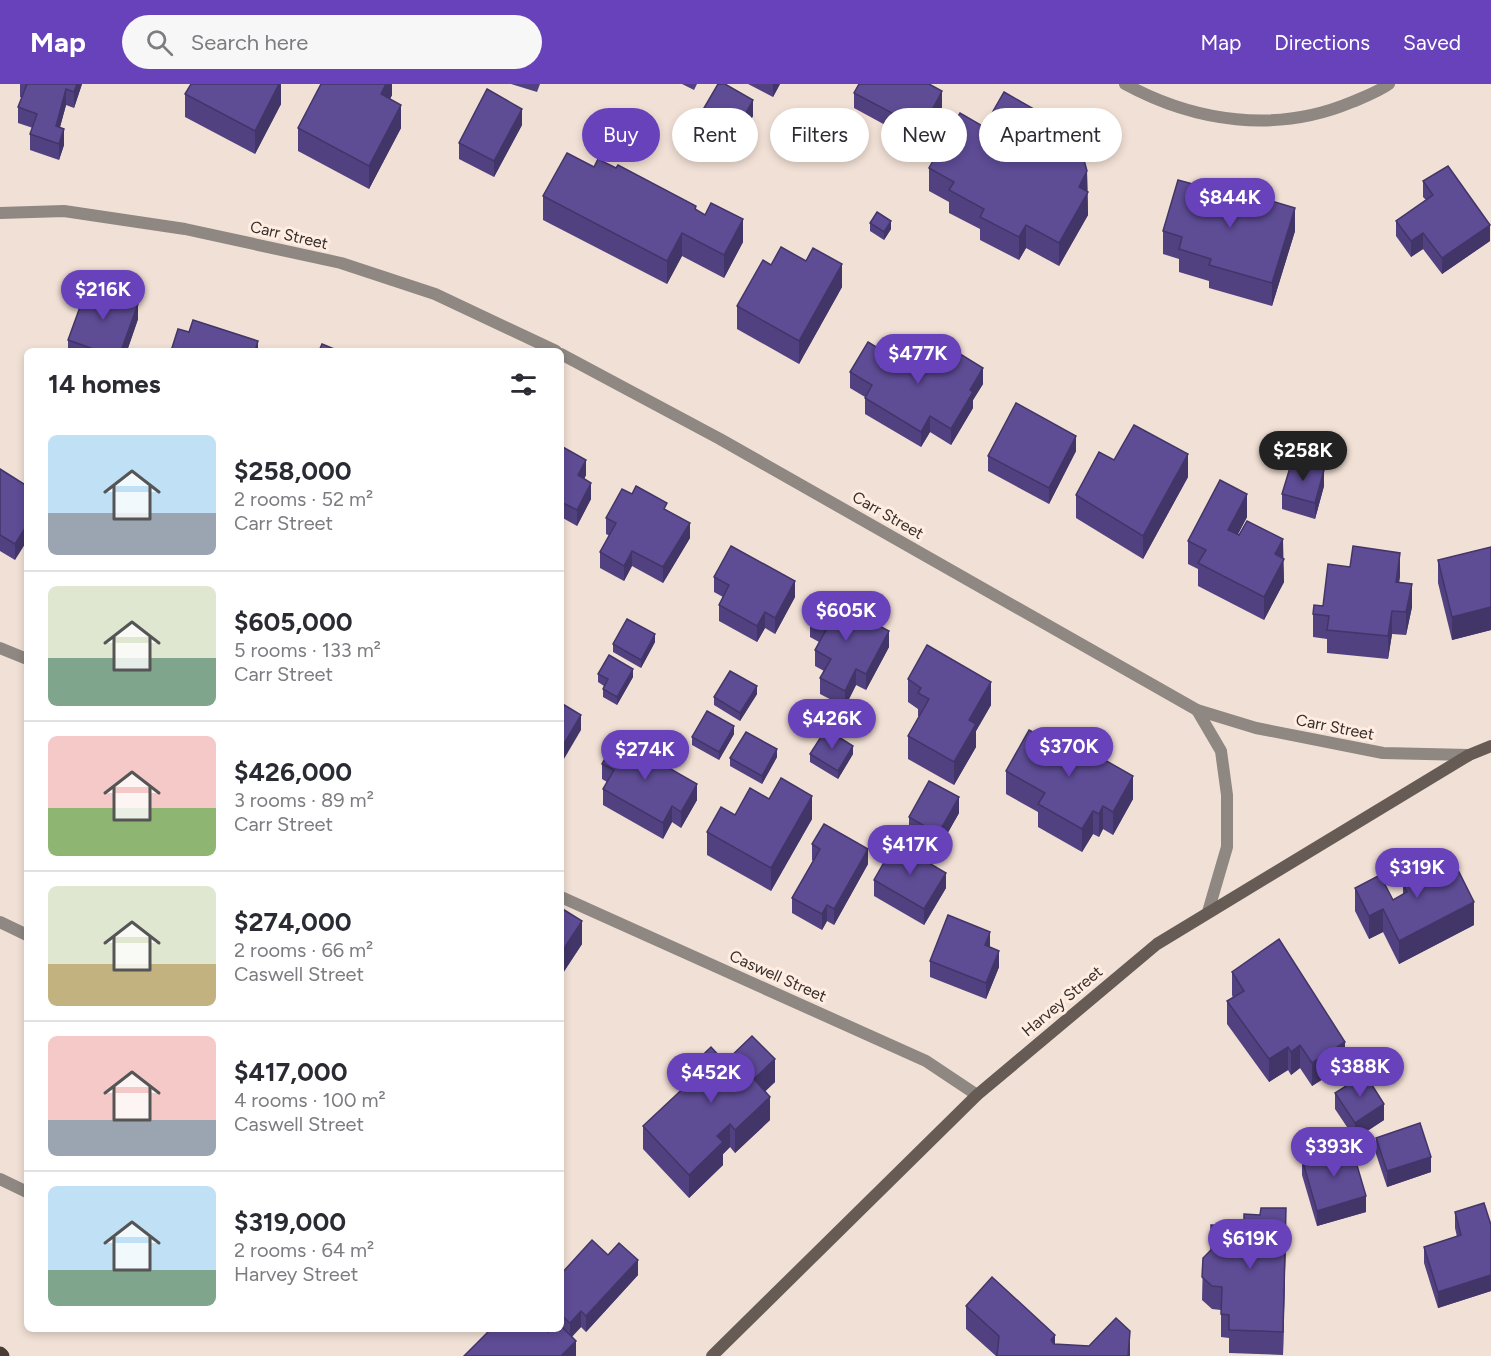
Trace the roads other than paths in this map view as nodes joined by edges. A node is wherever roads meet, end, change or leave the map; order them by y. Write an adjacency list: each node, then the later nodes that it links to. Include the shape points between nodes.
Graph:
1 (1125, 84): 2 (street, via 1149,97 1199,114 1254,122 1322,114)
2 (1389, 84)
3 (0, 213): 4 (street, Carr Street, via 63,211 174,227 341,263 435,294)
4 (550, 348)
5 (564, 356): 8 (street, Carr Street, via 720,439)
6 (0, 648): 7 (street)
7 (24, 658)
8 (1197, 710): 10 (street, Carr Street, via 1256,728 1383,753); 12 (street, via 1221,752 1227,795 1227,847)
9 (1491, 746): 10 (street, Harvey Street)
10 (1469, 755): 12 (street, Harvey Street)
11 (564, 898): 15 (street, Caswell Street, via 926,1061)
12 (1208, 912): 15 (street, Harvey Street, via 1157,944)
13 (0, 922): 14 (street)
14 (24, 934)
15 (977, 1095): 18 (street, Harvey Street)
16 (0, 1179): 17 (street)
17 (24, 1191)
18 (712, 1356)

